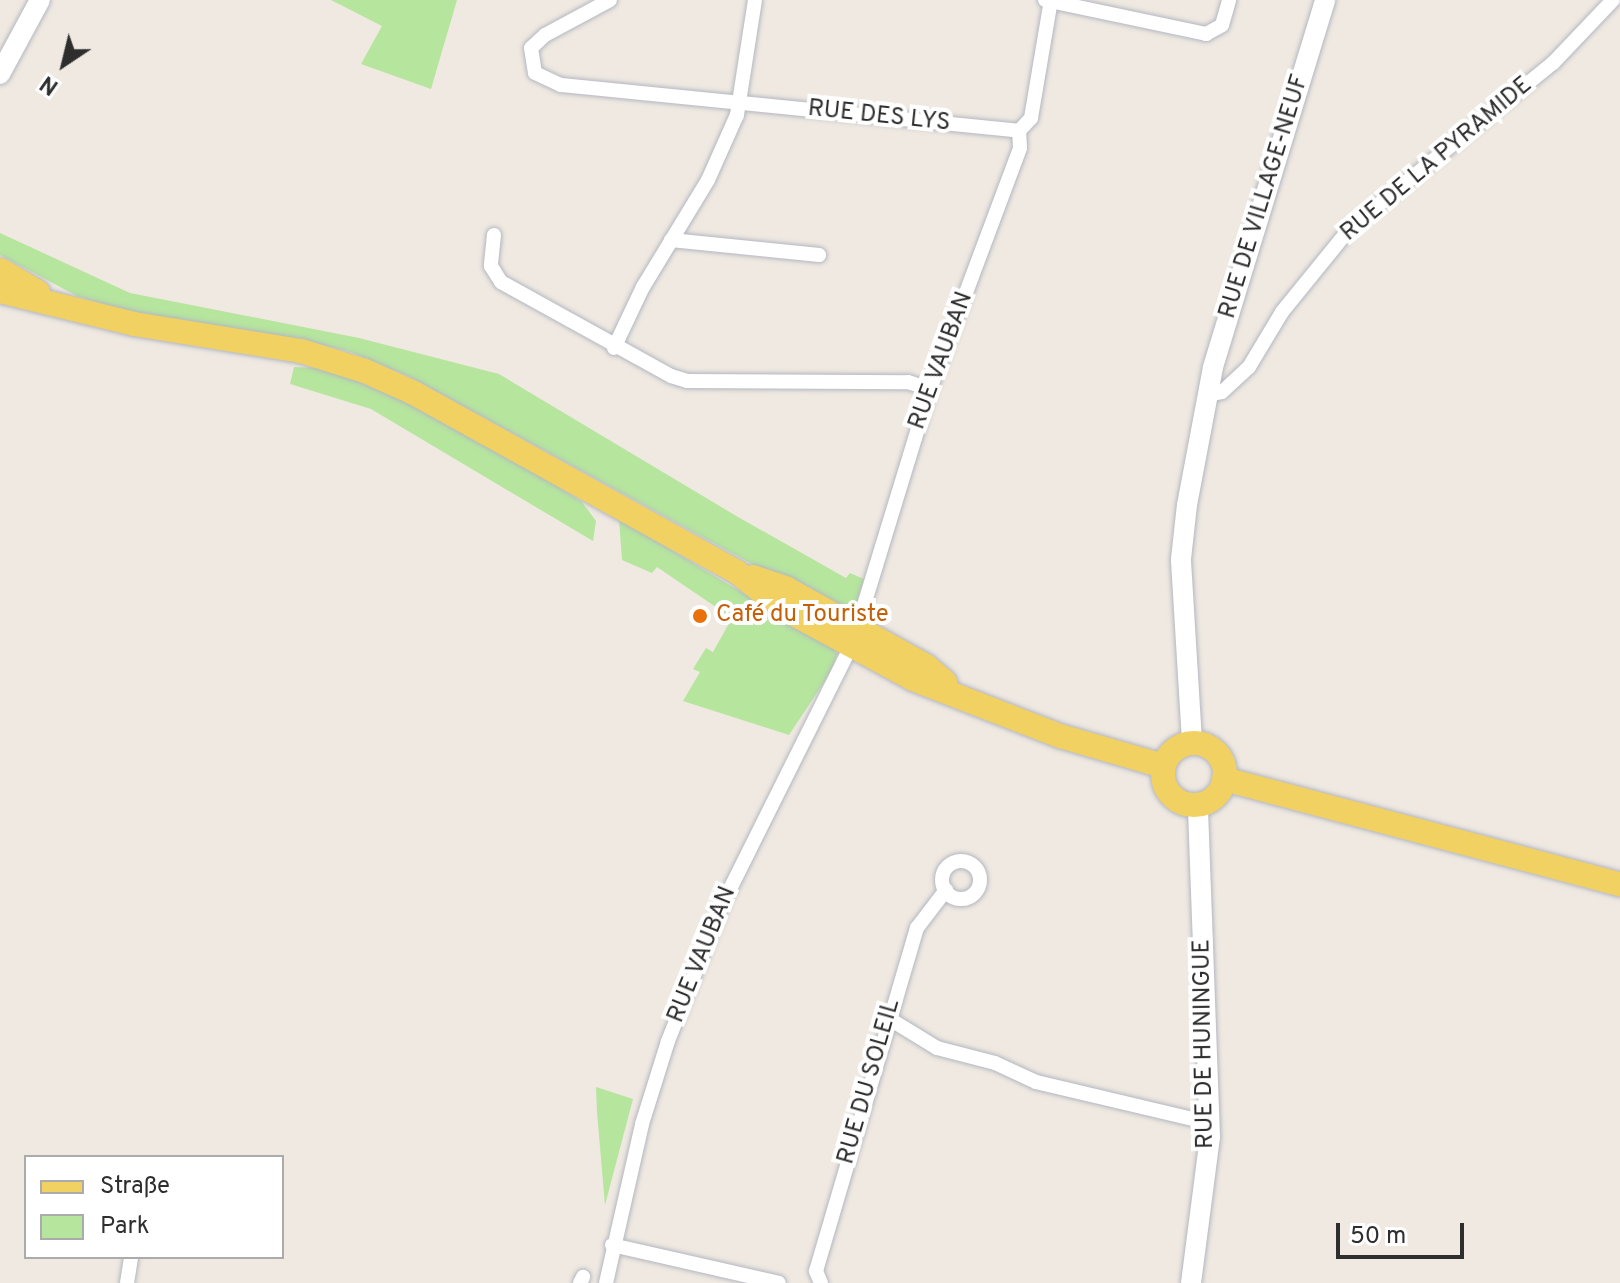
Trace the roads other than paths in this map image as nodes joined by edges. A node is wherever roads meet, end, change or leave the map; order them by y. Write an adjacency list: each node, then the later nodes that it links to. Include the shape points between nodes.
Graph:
1 (40, 0): 8 (street)
2 (610, 0): 10 (street, RUE DES LYS, via 531,48 535,73 561,85)
3 (755, 0): 10 (street)
4 (1049, 0): 5 (street, via 1206,34 1222,25); 11 (street, RUE VAUBAN, via 1031,118)
5 (1229, 0)
6 (1325, 0): 20 (street, RUE DE VILLAGE-NEUF)
7 (1613, 0): 20 (street, RUE DE LA PYRAMIDE, via 1553,63 1351,227 1282,312 1249,367 1222,392)
8 (5, 60): 9 (street)
9 (0, 74)
10 (740, 103): 11 (street, RUE DES LYS); 13 (street, via 724,144)
11 (1019, 131): 19 (street, RUE VAUBAN, via 1020,148)
12 (494, 235): 18 (street, via 491,266 501,282)
13 (671, 240): 14 (street); 18 (street)
14 (819, 255)
15 (0, 270): 17 (main road)
16 (0, 291): 17 (main road)
17 (61, 306): 21 (main road, via 134,324 301,351 365,371 737,572 787,589)
18 (614, 348): 19 (street, via 687,381 908,382)
19 (930, 389): 21 (street, RUE VAUBAN)
20 (1207, 395): 22 (street, via 1181,559)
21 (854, 637): 23 (main road, via 926,666 956,691 1060,736); 30 (street, RUE VAUBAN, via 722,905 668,1041)
22 (1192, 741): 23 (main road, via 1175,749); 24 (main road, via 1214,750)
23 (1163, 766): 25 (main road, via 1170,795)
24 (1224, 779): 25 (main road, via 1216,796); 26 (main road)
25 (1198, 804): 29 (street, RUE DE HUNINGUE)
26 (1620, 884)
27 (946, 890): 28 (street, RUE DU SOLEIL, via 917,928)
28 (888, 1018): 29 (street, via 937,1048 995,1063 1036,1082); 35 (street, RUE DU SOLEIL, via 816,1271)
29 (1210, 1123): 36 (street, RUE DE HUNINGUE)
30 (612, 1245): 33 (street, RUE VAUBAN); 34 (street)
31 (131, 1259): 32 (street)
32 (127, 1283)
33 (606, 1283)
34 (779, 1283)
35 (821, 1283)
36 (1191, 1283)

